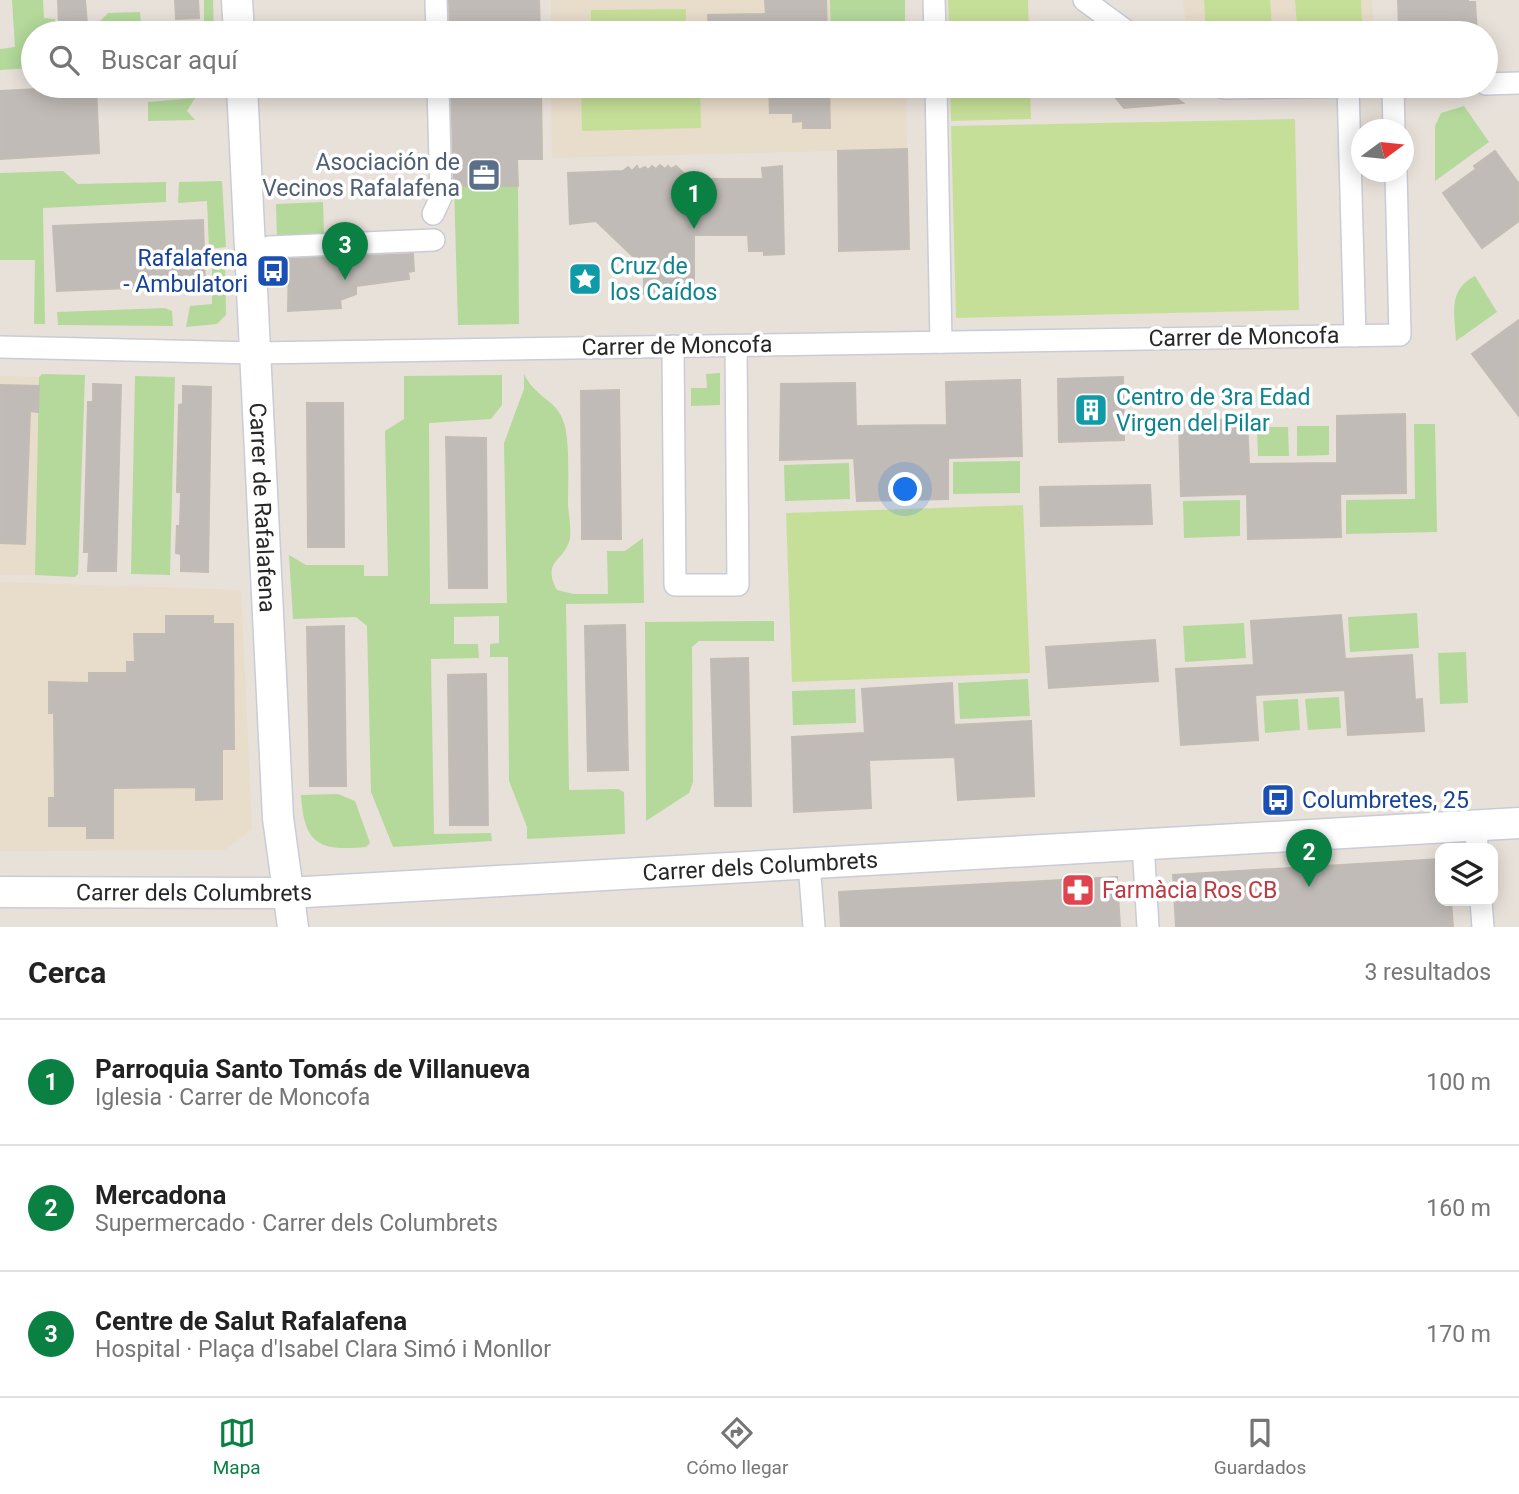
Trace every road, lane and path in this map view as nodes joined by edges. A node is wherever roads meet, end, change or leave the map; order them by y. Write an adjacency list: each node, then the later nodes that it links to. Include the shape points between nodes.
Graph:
1 (237, 0): 5 (street)
2 (436, 0): 6 (street)
3 (934, 0): 7 (street)
4 (1084, 0): 8 (street)
5 (238, 21)
6 (437, 21)
7 (935, 21)
8 (1113, 21)
9 (1519, 83): 10 (street)
10 (1498, 84)
11 (243, 98): 26 (street, Carrer de Rafalafena)
12 (438, 98): 18 (street, via 441,197)
13 (936, 98): 22 (street)
14 (1349, 98): 21 (street, Carrer de Moncofa)
15 (1393, 98): 16 (street)
16 (1394, 119)
17 (1395, 182): 21 (street, Carrer de Moncofa, via 1400,335)
18 (433, 214)
19 (434, 240): 20 (street)
20 (269, 247)
21 (1355, 335): 22 (street, Carrer de Moncofa)
22 (942, 342): 24 (street, Carrer de Moncofa)
23 (673, 346): 24 (street, Carrer de Moncofa); 24 (street, via 676,585 738,585); 26 (street, Carrer de Moncofa)
24 (736, 346)
25 (0, 347): 26 (street, Carrer de Moncofa)
26 (256, 353): 32 (street, Carrer de Rafalafena, via 278,818)
27 (1519, 823): 28 (street, Carrer dels Columbrets)
28 (1476, 837): 29 (street, Carrer dels Columbrets)
29 (1143, 844): 30 (street, Carrer dels Columbrets); 36 (street)
30 (809, 863): 32 (street, Carrer dels Columbrets); 35 (street)
31 (0, 891): 32 (street, Carrer dels Columbrets)
32 (288, 893): 34 (street, Carrer de Rafalafena)
33 (1481, 906): 37 (street)
34 (293, 927)
35 (814, 927)
36 (1148, 927)
37 (1483, 927)

